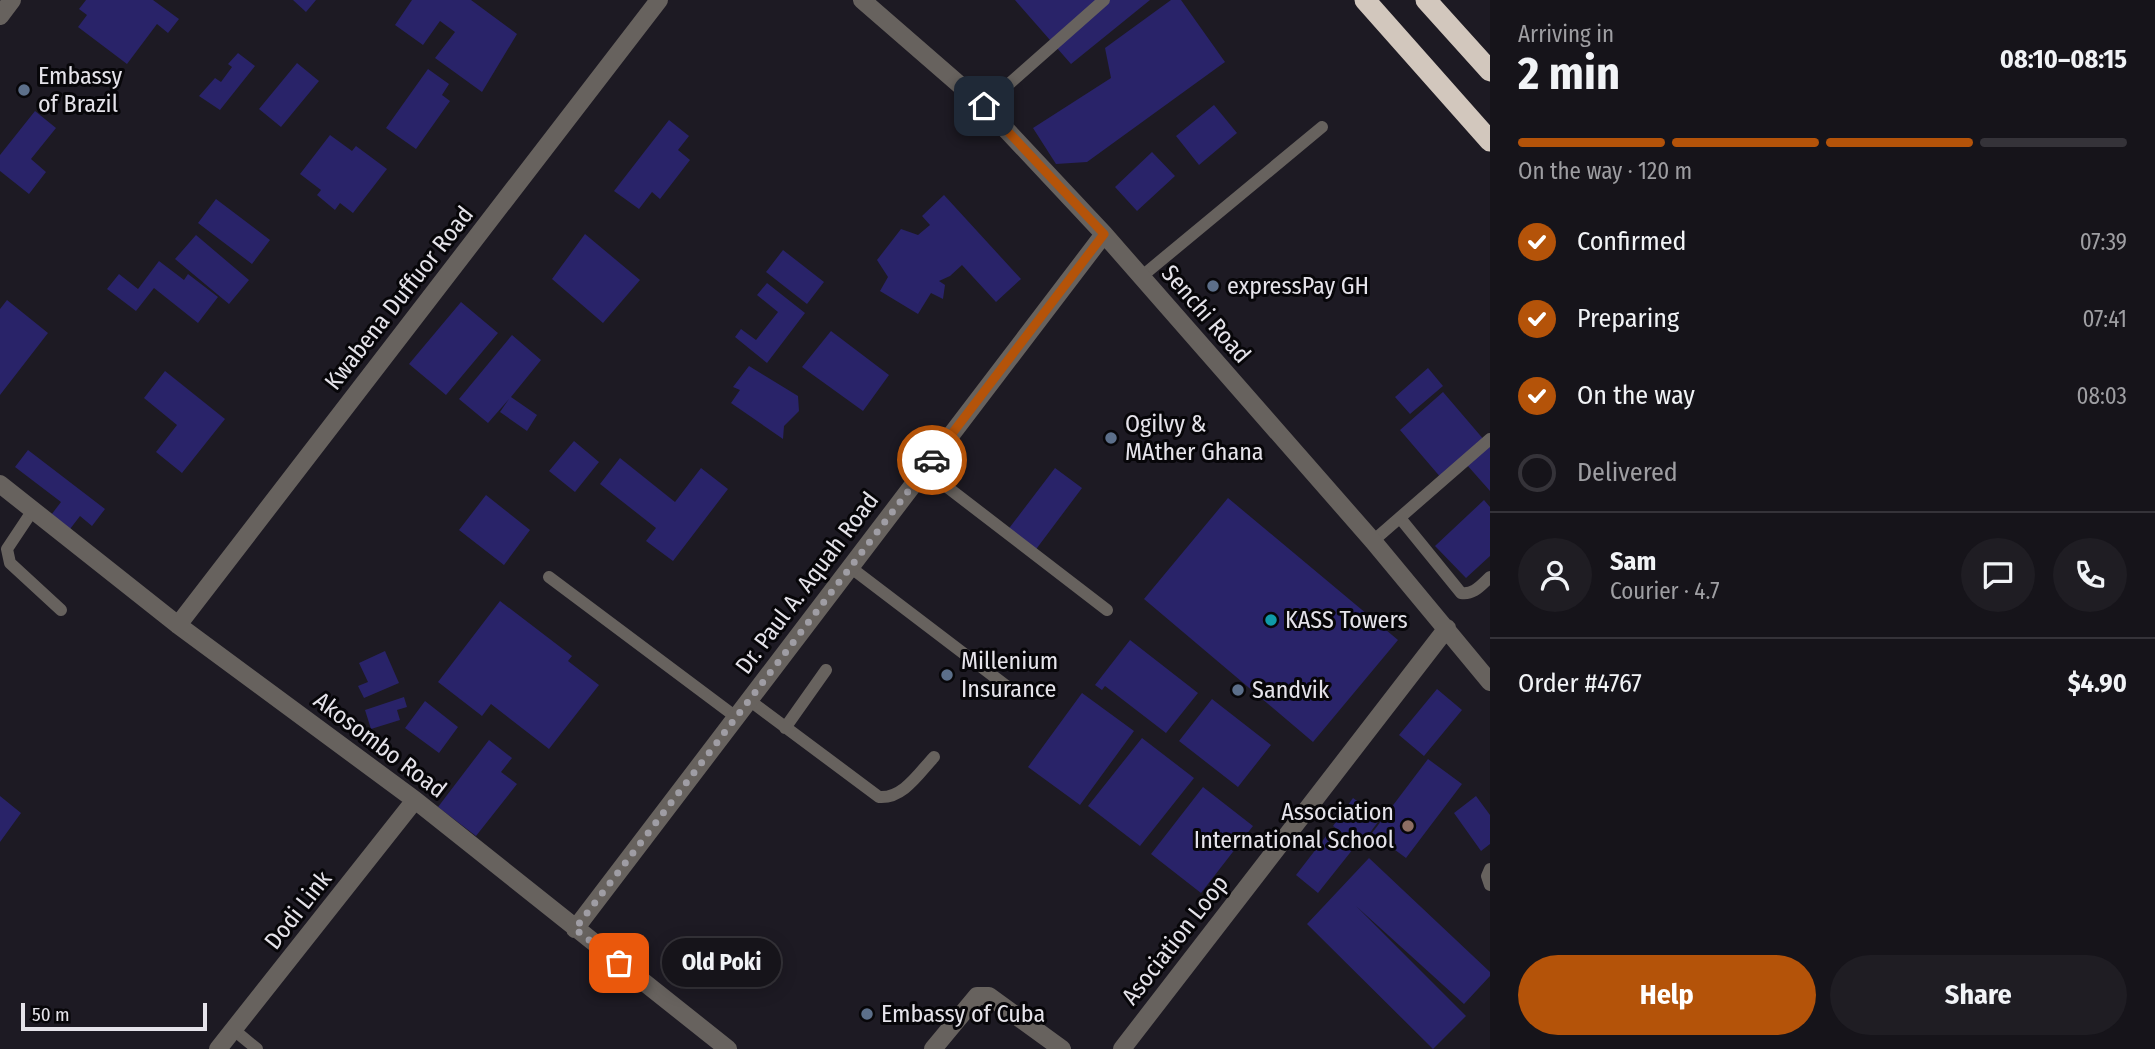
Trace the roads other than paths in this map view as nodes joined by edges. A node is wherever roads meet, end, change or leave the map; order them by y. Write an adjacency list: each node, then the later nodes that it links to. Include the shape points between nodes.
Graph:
1 (12, 0): 7 (street)
2 (659, 0): 25 (street, Kwabena Duffuor Road)
3 (862, 0): 9 (street, Senchi Road)
4 (1104, 0): 9 (lane)
5 (1365, 0): 11 (highway)
6 (1426, 0): 8 (highway)
7 (0, 16)
8 (1490, 71)
9 (984, 106): 12 (street, Senchi Road)
10 (1322, 127): 13 (lane)
11 (1490, 141)
12 (1104, 234): 13 (street, Senchi Road); 15 (street, Dr. Paul A. Aquah Road)
13 (1141, 277): 19 (street, Senchi Road)
14 (1490, 439): 18 (lane)
15 (925, 470): 20 (street, Dr. Paul A. Aquah Road); 24 (lane)
16 (2, 489): 17 (street, Akosombo Road)
17 (33, 510): 23 (lane, via 7,549 10,563); 25 (street, Akosombo Road)
18 (1400, 518): 19 (lane); 22 (lane, via 1461,593 1475,591)
19 (1373, 541): 26 (street, Senchi Road)
20 (850, 567): 29 (lane); 30 (street, Dr. Paul A. Aquah Road)
21 (549, 577): 31 (lane)
22 (1490, 577)
23 (61, 610)
24 (1107, 610)
25 (178, 625): 34 (street, Akosombo Road)
26 (1447, 628): 28 (street, Senchi Road); 44 (street, Asociation Loop)
27 (826, 670): 32 (lane)
28 (1490, 682)
29 (1009, 688)
30 (749, 701): 31 (street, Dr. Paul A. Aquah Road); 32 (lane)
31 (736, 717): 37 (street, Dr. Paul A. Aquah Road)
32 (785, 728): 33 (lane, via 879,797 898,794)
33 (934, 757)
34 (415, 800): 37 (street, Akosombo Road); 38 (street, Dodi Link)
35 (1490, 869): 36 (lane)
36 (1490, 885)
37 (575, 929): 41 (street, Akosombo Road)
38 (234, 1030): 39 (street, Dodi Link); 40 (lane)
39 (218, 1049)
40 (257, 1049)
41 (728, 1049)
42 (933, 1049): 43 (street, via 977,996 989,996)
43 (1062, 1049)
44 (1122, 1049)

